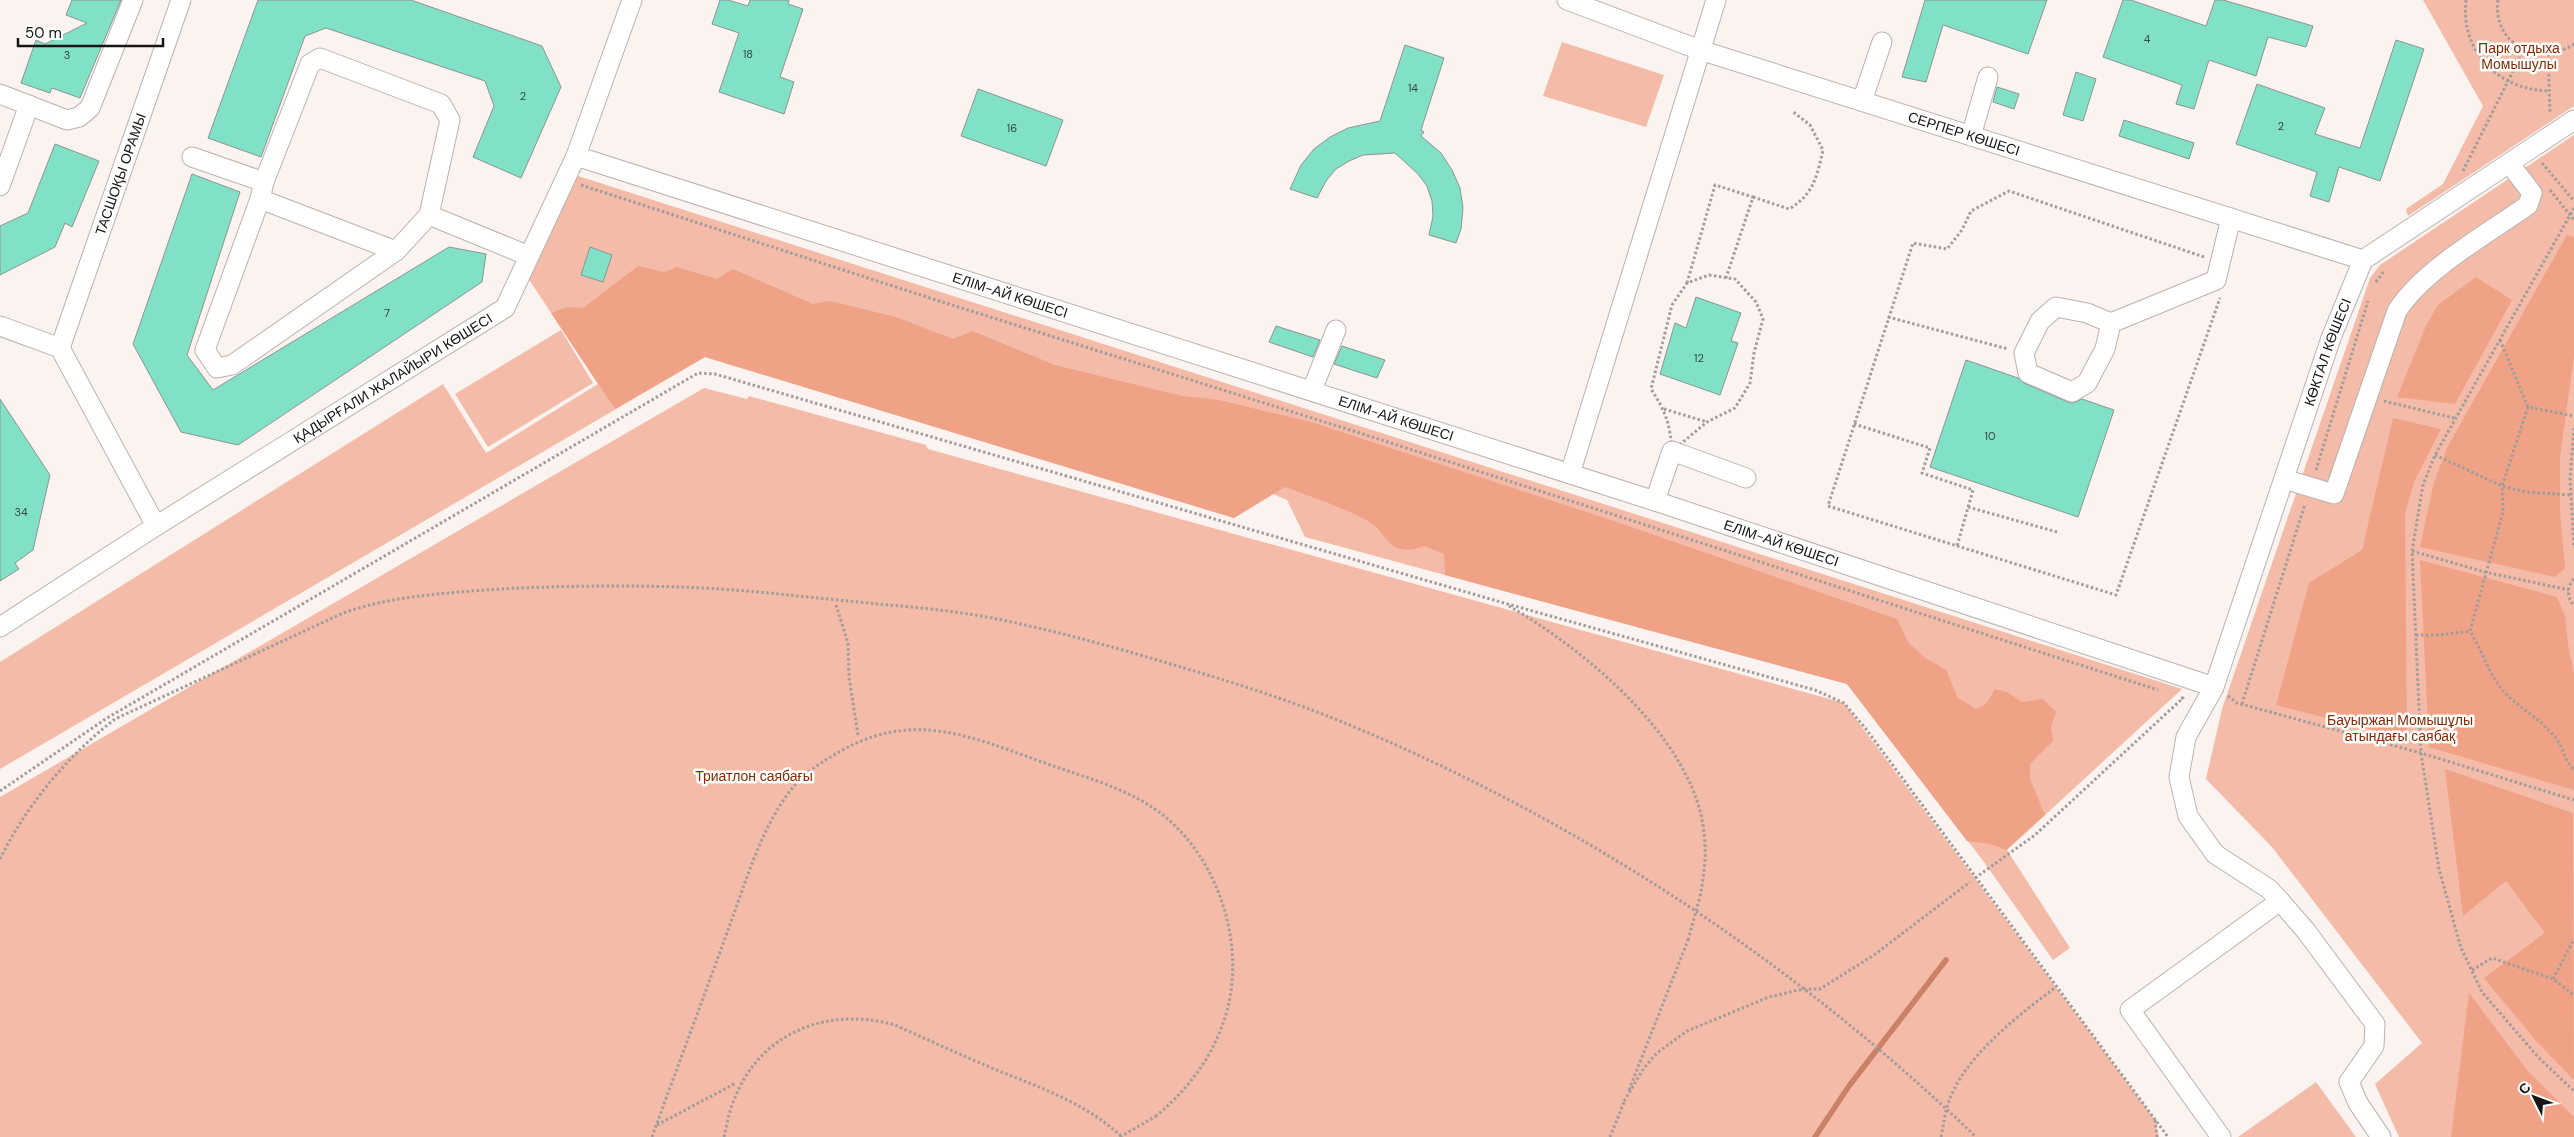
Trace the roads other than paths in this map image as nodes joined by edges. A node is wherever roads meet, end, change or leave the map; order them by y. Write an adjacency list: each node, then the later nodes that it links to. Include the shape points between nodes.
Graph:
1 (133, 0): 11 (street, via 90,108 79,117 67,120)
2 (181, 0): 27 (street, ТАСШОҚЫ ОРАМЫ)
3 (1567, 0): 7 (street, СЕРПЕР КӨШЕСІ)
4 (1716, 0): 7 (street)
5 (625, 2): 14 (street, ҚАДЫРҒАЛИ ЖАЛАЙЫРИ КӨШЕСІ)
6 (1882, 42): 10 (street)
7 (1700, 50): 10 (street, СЕРПЕР КӨШЕСІ); 29 (street)
8 (1988, 77): 13 (street)
9 (0, 94): 11 (street)
10 (1862, 101): 13 (street, СЕРПЕР КӨШЕСІ)
11 (29, 105): 17 (street)
12 (2574, 120): 16 (street)
13 (1971, 136): 20 (street, СЕРПЕР КӨШЕСІ)
14 (576, 156): 22 (street, ҚАДЫРҒАЛИ ЖАЛАЙЫРИ КӨШЕСІ); 28 (street, ЕЛІМ-АЙ КӨШЕСІ)
15 (192, 158): 18 (street)
16 (2509, 163): 23 (street); 31 (street, via 2532,193 2528,205 2429,275 2407,295 2396,311 2334,494)
17 (0, 186)
18 (262, 191): 19 (street, via 310,64 320,58 441,104 450,120); 21 (street); 21 (street, via 205,350 217,368 232,365)
19 (429, 215): 21 (street); 22 (street)
20 (2232, 218): 23 (street, СЕРПЕР КӨШЕСІ); 24 (street, via 2216,280)
21 (396, 251)
22 (529, 256): 33 (street, ҚАДЫРҒАЛИ ЖАЛАЙЫРИ КӨШЕСІ, via 505,308)
23 (2363, 260): 31 (street, КӨКТАЛ КӨШЕСІ, via 2331,338)
24 (2111, 323): 24 (street, via 2056,306 2040,321 2024,354 2028,373 2072,392 2087,383 2105,349)
25 (0, 326): 27 (street)
26 (1336, 330): 28 (street)
27 (60, 348): 33 (street)
28 (1312, 390): 29 (street, ЕЛІМ-АЙ КӨШЕСІ)
29 (1570, 474): 32 (street, ЕЛІМ-АЙ КӨШЕСІ)
30 (1746, 478): 32 (street, via 1672,451)
31 (2284, 479): 35 (street, КӨКТАЛ КӨШЕСІ)
32 (1655, 501): 35 (street, ЕЛІМ-АЙ КӨШЕСІ)
33 (156, 526): 34 (street, ҚАДЫРҒАЛИ ЖАЛАЙЫРИ КӨШЕСІ)
34 (0, 627)
35 (2214, 687): 36 (street, КӨКТАЛ КӨШЕСІ, via 2186,737 2179,777 2188,816 2215,854 2269,889)
36 (2280, 901): 37 (street, via 2130,1010); 38 (street, КӨКТАЛ КӨШЕСІ, via 2375,1024 2374,1046 2349,1082 2358,1103)
37 (2221, 1137)
38 (2381, 1137)

